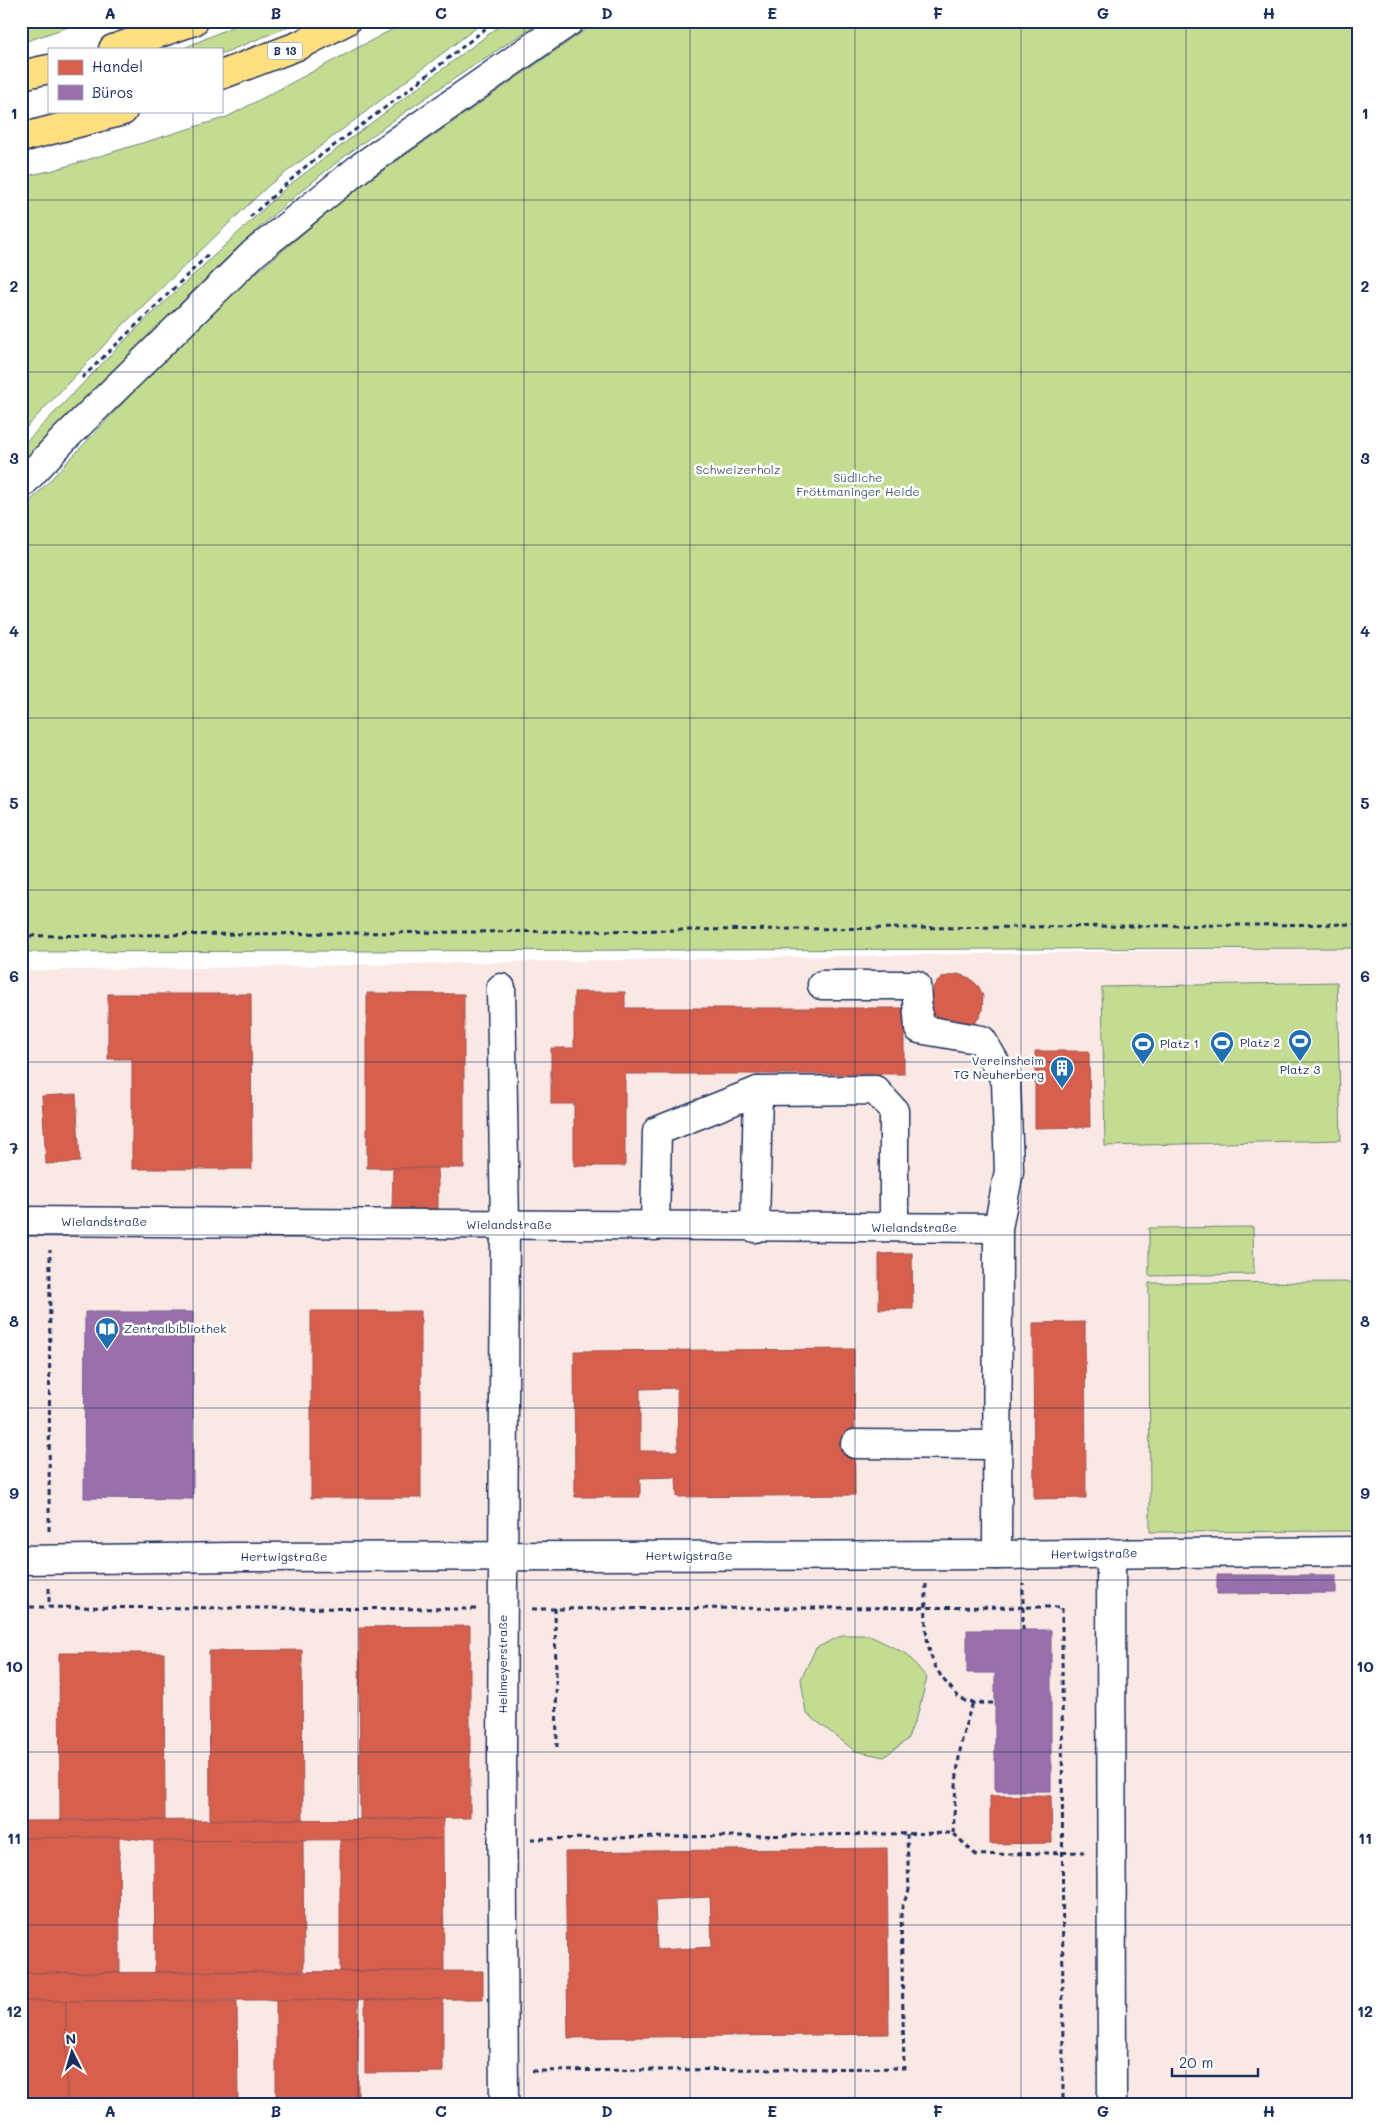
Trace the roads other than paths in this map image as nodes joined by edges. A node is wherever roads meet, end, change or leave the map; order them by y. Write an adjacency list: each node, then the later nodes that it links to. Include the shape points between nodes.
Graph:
1 (194, 21): 4 (main road)
2 (346, 21): 7 (main road, B 13, via 300,45)
3 (570, 21): 10 (street, via 362,166 254,252)
4 (116, 48)
5 (48, 69): 6 (main road)
6 (21, 75)
7 (222, 75)
8 (119, 112): 9 (main road)
9 (21, 138)
10 (21, 485)
11 (822, 985): 19 (street, via 916,985 919,1029 982,1040 1006,1081 1009,1171)
12 (501, 988): 15 (street, Heilmeyerstraße)
13 (758, 1091): 16 (street, via 657,1131); 17 (street, via 875,1090 894,1111); 18 (street)
14 (21, 1221): 15 (street, Wielandstraße)
15 (505, 1224): 16 (street, Wielandstraße); 25 (street, Heilmeyerstraße)
16 (655, 1226): 18 (street, Wielandstraße)
17 (894, 1227): 18 (street, Wielandstraße); 19 (street, Wielandstraße)
18 (755, 1228)
19 (998, 1228): 21 (street)
20 (855, 1444): 21 (street)
21 (996, 1445): 24 (street)
22 (1358, 1551): 23 (street, Hertwigstraße)
23 (1112, 1553): 24 (street, Hertwigstraße); 28 (street)
24 (1010, 1554): 25 (street, Hertwigstraße)
25 (503, 1556): 26 (street, Hertwigstraße); 27 (street, Heilmeyerstraße)
26 (21, 1560)
27 (504, 2104)
28 (1112, 2104)

